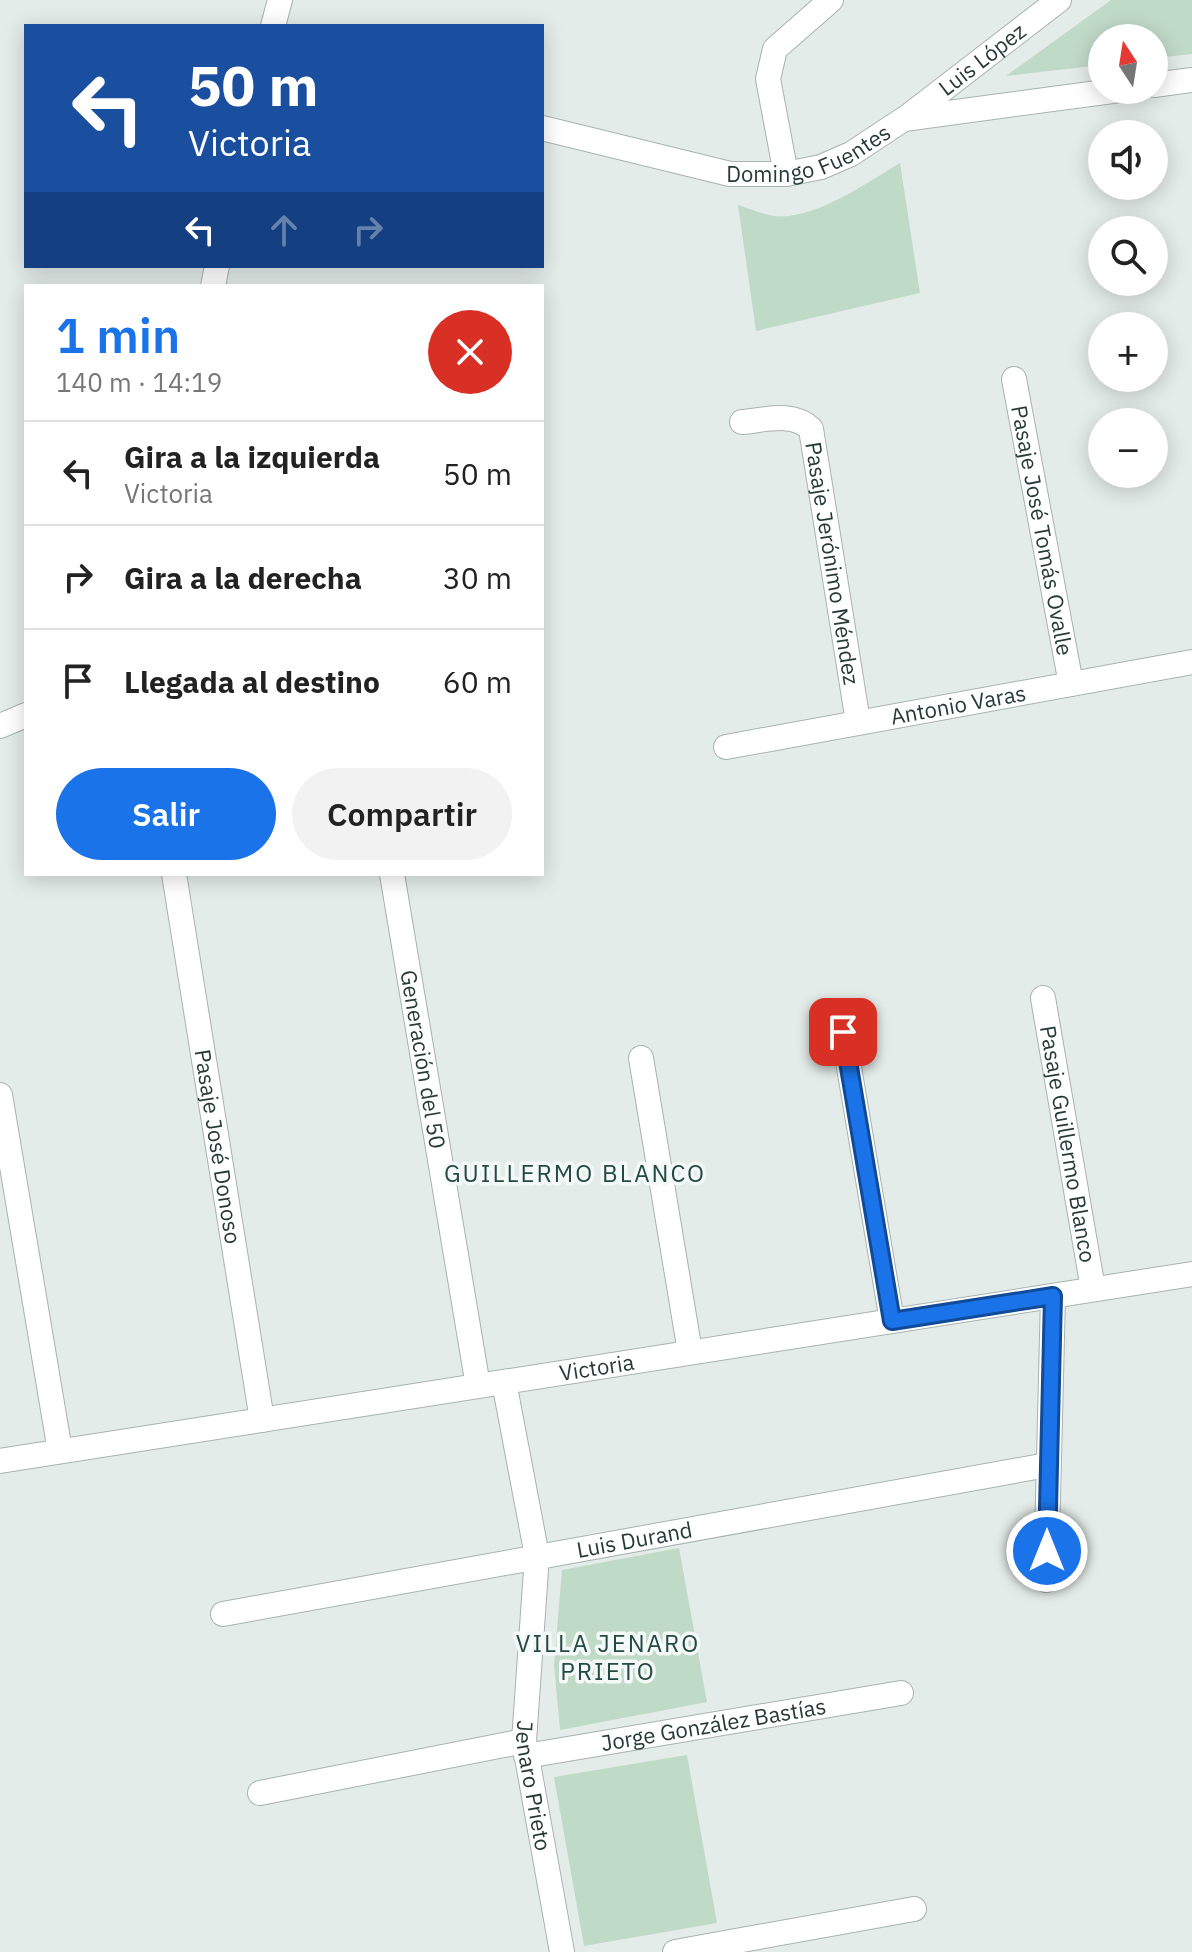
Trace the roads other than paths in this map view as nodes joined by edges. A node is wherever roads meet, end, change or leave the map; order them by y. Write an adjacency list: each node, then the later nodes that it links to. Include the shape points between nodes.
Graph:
1 (280, 0): 4 (street)
2 (831, 0): 10 (street, via 775,49 768,79)
3 (1059, 0): 8 (street, Luis López)
4 (274, 24)
5 (1192, 80): 6 (street)
6 (1168, 83)
7 (1088, 94): 8 (street, Domingo Fuentes)
8 (904, 119): 10 (street, Domingo Fuentes, via 851,154)
9 (544, 128): 10 (street, Domingo Fuentes, via 730,174)
10 (786, 174)
11 (1014, 379): 14 (street, Pasaje José Tomás Ovalle)
12 (742, 422): 16 (street, Pasaje Jerónimo Méndez, via 787,418 811,429)
13 (1192, 662): 14 (street, Antonio Varas)
14 (1071, 684): 16 (street, Antonio Varas)
15 (24, 716): 17 (street)
16 (858, 722): 18 (street, Antonio Varas)
17 (0, 726)
18 (726, 747)
19 (174, 876): 32 (street, Pasaje José Donoso)
20 (392, 876): 31 (street, Generación del 50)
21 (1043, 998): 26 (street, Pasaje Guillermo Blanco)
22 (843, 1032): 28 (street)
23 (641, 1058): 29 (street)
24 (0, 1095): 33 (street)
25 (1192, 1274): 26 (street, Victoria)
26 (1093, 1289): 27 (street, Victoria)
27 (1053, 1296): 28 (street, Victoria); 35 (street)
28 (892, 1321): 29 (street, Victoria)
29 (690, 1352): 30 (street, Victoria)
30 (504, 1382): 31 (street, Victoria); 36 (street, Jenaro Prieto)
31 (478, 1386): 32 (street, Victoria)
32 (262, 1420): 33 (street, Victoria)
33 (60, 1451): 34 (street, Victoria)
34 (0, 1461)
35 (1047, 1465): 36 (street, Luis Durand); 37 (street)
36 (537, 1556): 38 (street, Luis Durand); 40 (street, Jenaro Prieto)
37 (1046, 1580)
38 (223, 1614)
39 (901, 1693): 40 (street, Jorge González Bastías)
40 (525, 1748): 41 (street, Jorge González Bastías); 43 (street, Jenaro Prieto)
41 (260, 1793)
42 (914, 1909): 44 (street)
43 (562, 1952)
44 (675, 1952)

